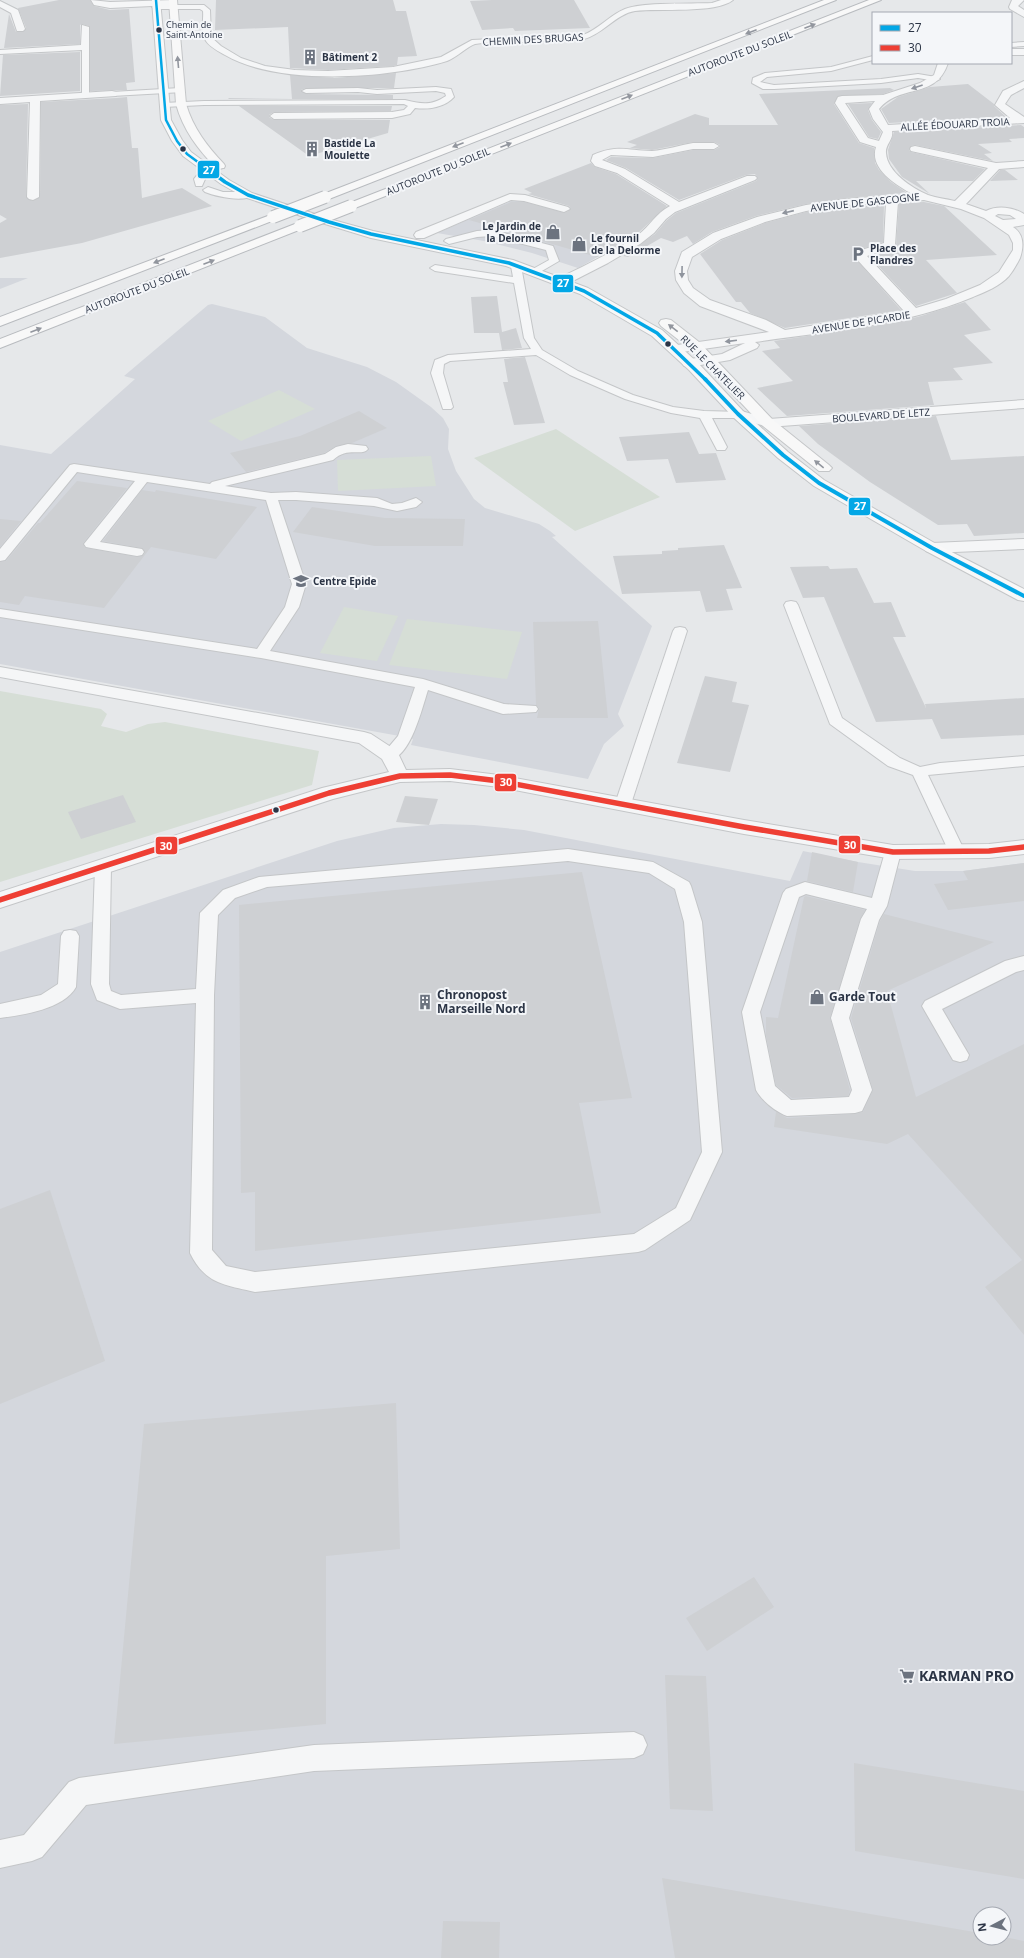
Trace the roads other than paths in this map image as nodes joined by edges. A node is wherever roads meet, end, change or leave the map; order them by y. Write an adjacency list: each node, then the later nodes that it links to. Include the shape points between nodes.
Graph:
1 (94, 0): 7 (street, via 110,5)
2 (729, 0): 8 (lane, CHEMIN DES BRUGAS, via 712,5 633,9 622,12 596,34 584,37 471,39 463,50 444,59 400,69 333,74 251,64 223,52 209,40 206,31 206,10)
3 (832, 0): 11 (main road, AUTOROUTE DU SOLEIL)
4 (842, 0): 11 (main road)
5 (877, 0): 69 (main road, AUTOROUTE DU SOLEIL, one-way to 5, bridge)
6 (1020, 0): 10 (street, via 1015,2 1013,7)
7 (156, 2): 8 (street); 24 (main road, RUE LE CHATELIER)
8 (174, 2): 25 (main road, RUE LE CHATELIER, one-way to 8)
9 (0, 4): 13 (street, via 15,12)
10 (1024, 14)
11 (787, 18): 67 (main road, AUTOROUTE DU SOLEIL, one-way to 67, bridge)
12 (85, 27): 16 (lane)
13 (20, 30)
14 (1024, 44): 15 (lane)
15 (1012, 45)
16 (86, 47): 17 (lane); 28 (lane)
17 (0, 52)
18 (1012, 52): 19 (street)
19 (1024, 52)
20 (872, 58): 22 (lane, via 831,69 765,75 756,80 756,83 774,88 918,76)
21 (943, 64): 22 (street, via 942,71)
22 (936, 78): 30 (street, one-way to 30)
23 (1024, 84): 36 (street, via 1007,93 1000,106)
24 (163, 90): 25 (lane); 27 (lane); 34 (main road, RUE LE CHATELIER)
25 (180, 90): 32 (main road, RUE LE CHATELIER)
26 (306, 91): 33 (lane, via 377,92 436,89 448,91 450,97 430,106)
27 (112, 94): 28 (street)
28 (86, 95): 29 (street)
29 (35, 98): 31 (street); 49 (street)
30 (885, 98): 37 (street, via 874,109); 38 (street, via 842,99 840,103 864,140)
31 (0, 101)
32 (182, 104): 33 (lane); 34 (lane); 42 (main road, RUE LE CHATELIER, via 190,127 203,149)
33 (408, 104): 35 (lane, via 411,109 407,112 392,115)
34 (164, 105): 44 (main road, RUE LE CHATELIER, via 166,120 177,141 187,154)
35 (274, 116)
36 (1022, 120): 37 (street, ALLÉE ÉDOUARD TROIA)
37 (886, 128): 38 (street, AVENUE DE GASCOGNE, via 887,139)
38 (882, 145): 50 (street, AVENUE DE GASCOGNE, via 882,162 888,172)
39 (714, 146): 53 (street, via 693,146 653,154 609,152 596,159 598,164 621,171)
40 (915, 149): 43 (street)
41 (1024, 164): 43 (street)
42 (220, 166): 44 (lane); 57 (main road, RUE LE CHATELIER, via 261,191 286,200 341,218)
43 (996, 166): 52 (street)
44 (206, 170): 46 (lane, via 198,179); 48 (main road, RUE LE CHATELIER)
45 (751, 178): 53 (street)
46 (199, 184)
47 (208, 190): 48 (lane, via 222,195)
48 (248, 195): 58 (main road, RUE LE CHATELIER, via 370,234)
49 (33, 197)
50 (924, 197): 51 (street, AVENUE DE GASCOGNE); 52 (street)
51 (892, 199): 65 (street, via 889,245 859,255); 68 (street, AVENUE DE GASCOGNE, one-way to 68, via 845,202 761,218 717,236 686,255 681,272 688,290 705,303)
52 (962, 206): 55 (street)
53 (677, 207): 61 (street, via 664,213 645,235)
54 (564, 209): 57 (street, via 525,198 510,197)
55 (994, 216): 56 (street); 56 (street, via 1009,212)
56 (1019, 221): 65 (street, AVENUE DE PICARDIE, via 1019,250 1004,274 984,288)
57 (420, 236): 60 (main road, RUE LE CHATELIER, via 520,257)
58 (516, 266): 60 (main road, RUE LE CHATELIER); 62 (lane)
59 (435, 268): 62 (lane)
60 (541, 269): 61 (main road, RUE LE CHATELIER); 63 (main road, RUE LE CHATELIER)
61 (574, 276): 63 (street); 64 (main road, RUE LE CHATELIER)
62 (518, 281): 72 (lane, via 529,338)
63 (561, 282): 71 (main road, RUE LE CHATELIER, via 584,291 618,310 657,333)
64 (602, 287)
65 (914, 314): 68 (street, AVENUE DE PICARDIE)
66 (656, 315): 70 (main road, RUE LE CHATELIER, one-way to 66)
67 (0, 322)
68 (784, 334): 70 (street, AVENUE DE PICARDIE, one-way to 70); 73 (street, AVENUE DE PICARDIE, via 725,357)
69 (0, 344)
70 (694, 345): 71 (street, AVENUE DE PICARDIE); 73 (main road, RUE LE CHATELIER)
71 (675, 349): 74 (main road, RUE LE CHATELIER)
72 (538, 352): 76 (lane, via 448,358 439,362 437,373); 78 (lane, via 574,373 629,397 671,410)
73 (709, 360): 74 (street, AVENUE DE PICARDIE); 79 (main road, RUE LE CHATELIER)
74 (689, 363): 77 (main road, RUE LE CHATELIER)
75 (1024, 404): 79 (street, BOULEVARD DE LETZ)
76 (447, 407)
77 (738, 414): 78 (lane); 79 (street, BOULEVARD DE LETZ); 86 (main road, RUE LE CHATELIER, via 783,455 819,483)
78 (704, 415): 80 (lane)
79 (768, 423): 86 (main road, RUE LE CHATELIER, one-way to 79)
80 (721, 447)
81 (362, 449): 83 (lane, via 335,450 329,457)
82 (144, 478): 83 (lane); 89 (lane, via 92,544); 90 (lane, via 74,468)
83 (208, 488): 84 (lane)
84 (271, 497): 85 (lane, via 296,496 377,502 396,508 407,507); 95 (lane, via 300,584 292,607)
85 (416, 502)
86 (891, 526): 88 (main road, RUE LE CHATELIER)
87 (1024, 544): 88 (street)
88 (932, 548): 91 (main road, RUE LE CHATELIER)
89 (137, 552)
90 (0, 557)
91 (1024, 596)
92 (791, 605): 101 (lane, via 835,720 894,762)
93 (0, 613): 95 (lane)
94 (680, 631): 103 (lane)
95 (261, 654): 97 (lane)
96 (0, 672): 99 (street, via 364,738)
97 (423, 684): 98 (lane, via 503,709); 99 (lane, via 405,737)
98 (531, 709)
99 (390, 755): 102 (street)
100 (1024, 761): 101 (lane)
101 (920, 772): 106 (lane)
102 (400, 776): 103 (street, via 450,775 499,781); 107 (street, via 329,793)
103 (623, 804): 105 (street)
104 (1024, 847): 106 (street)
105 (893, 852): 106 (street); 109 (lane)
106 (957, 852)
107 (103, 867): 108 (street); 112 (lane, via 100,984 103,995 120,1002)
108 (0, 900)
109 (878, 906): 109 (lane, via 870,919 840,1018 862,1090 855,1105 786,1108 766,1090 752,1012 792,892 805,888)
110 (70, 936): 113 (lane, via 66,987 47,1002)
111 (1024, 963): 114 (lane, via 1011,966 931,1006)
112 (205, 995): 112 (lane, via 201,1253 220,1274 255,1282 638,1243 683,1214 712,1152 693,922 683,886 653,868 568,855 265,881 229,894 209,913)
113 (0, 1011)
114 (960, 1055)
115 (634, 1745): 116 (lane, via 314,1758 79,1792 32,1847)
116 (0, 1854)

